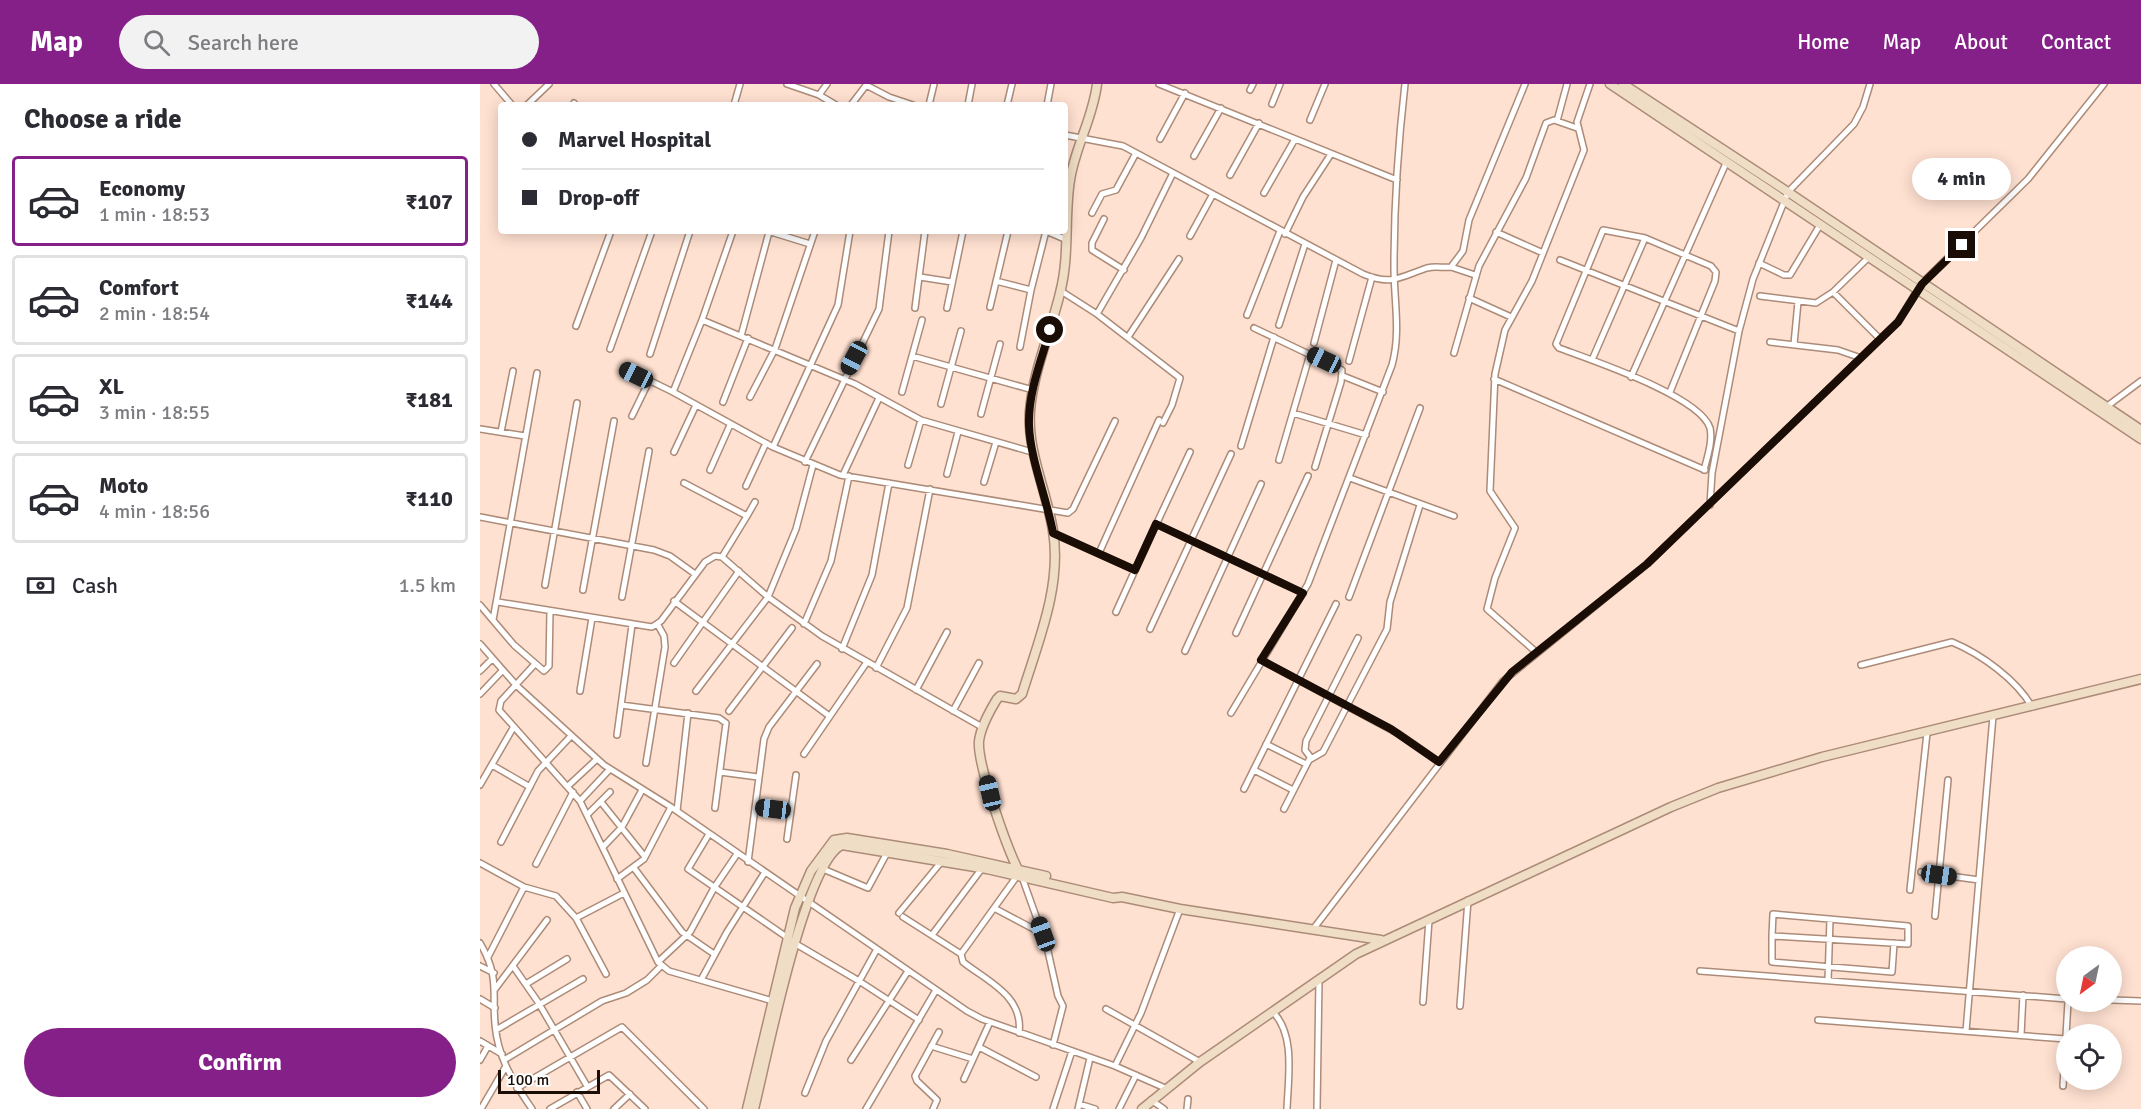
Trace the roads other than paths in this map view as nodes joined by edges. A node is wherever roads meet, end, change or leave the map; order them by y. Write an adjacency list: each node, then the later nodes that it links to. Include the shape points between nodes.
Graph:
1 (549, 84): 28 (street)
2 (740, 84): 29 (street)
3 (787, 84): 26 (street)
4 (827, 84): 26 (street)
5 (866, 84): 31 (street); 32 (street)
6 (934, 84): 33 (street)
7 (972, 84): 34 (street)
8 (1012, 84): 35 (street)
9 (1051, 84): 36 (street)
10 (1097, 84): 44 (street, via 1093,110)
11 (1159, 84): 25 (street)
12 (1253, 84): 24 (street)
13 (1280, 84): 37 (street)
14 (1325, 84): 39 (street)
15 (1405, 84): 53 (street)
16 (1525, 84): 90 (street, via 1469,220 1463,251)
17 (1567, 84): 40 (street)
18 (1590, 84): 42 (street)
19 (1610, 84): 50 (street)
20 (1623, 84): 56 (street)
21 (1870, 84): 56 (street, via 1854,123)
22 (2104, 84): 100 (street, via 2028,179)
23 (498, 85): 27 (street)
24 (1250, 90)
25 (1185, 93): 38 (street); 45 (street)
26 (819, 95): 30 (street)
27 (510, 102)
28 (530, 102)
29 (735, 102)
30 (831, 102)
31 (853, 102)
32 (903, 102)
33 (930, 102)
34 (969, 102)
35 (1008, 102)
36 (1048, 102)
37 (1272, 104)
38 (1221, 108): 41 (street); 49 (street)
39 (1310, 120)
40 (1557, 121): 42 (street); 61 (street, via 1546,123 1526,178)
41 (1259, 123): 46 (street); 52 (street)
42 (1577, 128): 83 (street, via 1584,150)
43 (1068, 136): 44 (street)
44 (1082, 138): 47 (street, via 1110,142); 58 (street, via 1070,178)
45 (1160, 139)
46 (1295, 139): 48 (street); 54 (street)
47 (1136, 153): 51 (street); 57 (street, via 1116,190 1102,194)
48 (1331, 154): 53 (street); 62 (street)
49 (1194, 156)
50 (1727, 161): 56 (street); 84 (street)
51 (1173, 173): 55 (street); 91 (street)
52 (1230, 175)
53 (1397, 180): 96 (street)
54 (1264, 193)
55 (1213, 194): 62 (street); 78 (street)
56 (1786, 196): 60 (street); 89 (street); 100 (street)
57 (1092, 213)
58 (1068, 219)
59 (1104, 219): 91 (street, via 1092,250)
60 (1820, 225): 85 (street); 89 (street, via 1790,275)
61 (1496, 232): 83 (street); 93 (street)
62 (1283, 233): 82 (street); 112 (street)
63 (610, 234): 118 (street)
64 (650, 234): 132 (street)
65 (689, 234): 135 (street)
66 (732, 234): 115 (street)
67 (767, 234): 122 (street)
68 (778, 234): 81 (street)
69 (814, 234): 81 (street)
70 (850, 234): 141 (street, via 838,305)
71 (889, 234): 149 (street, via 879,309)
72 (925, 234): 94 (street)
73 (962, 234): 98 (street)
74 (1007, 234): 97 (street)
75 (1045, 234): 101 (street)
76 (1053, 234): 80 (street)
77 (1067, 234): 80 (street)
78 (1190, 236)
79 (1645, 238): 84 (street); 92 (street, via 1602,230); 99 (street)
80 (1067, 240): 102 (street)
81 (810, 244): 133 (street)
82 (1305, 244): 87 (street); 117 (street)
83 (1543, 253): 113 (street)
84 (1685, 254): 106 (street); 114 (street, via 1716,272)
85 (1868, 258): 100 (street); 103 (street)
86 (1179, 259): 123 (street)
87 (1336, 260): 95 (street); 128 (street)
88 (1560, 260): 92 (street)
89 (1759, 263): 121 (street)
90 (1451, 267): 93 (street); 96 (street, via 1428,268)
91 (1124, 270): 111 (street)
92 (1586, 272): 99 (street); 139 (street, via 1556,344)
93 (1475, 275): 105 (street)
94 (920, 276): 98 (street); 109 (street)
95 (1372, 277): 96 (street); 140 (street)
96 (1394, 280): 156 (street, via 1397,339)
97 (996, 281): 101 (street); 108 (street)
98 (952, 282): 110 (street)
99 (1625, 287): 106 (street); 139 (street)
100 (1919, 287): 126 (street, via 1903,316); 164 (street); 180 (street)
101 (1031, 290): 131 (street)
102 (1061, 291): 111 (street); 153 (street)
103 (1833, 292): 107 (street, via 1816,303); 126 (street)
104 (1760, 296): 107 (street)
105 (1469, 298): 113 (street); 134 (street)
106 (1664, 302): 114 (street); 148 (street)
107 (1798, 302): 130 (street)
108 (990, 307)
109 (915, 308)
110 (947, 308)
111 (1097, 314): 123 (street)
112 (1247, 315)
113 (1511, 316): 150 (street)
114 (1701, 316): 121 (street); 157 (street)
115 (702, 320): 122 (street); 154 (street)
116 (922, 320): 137 (street)
117 (1279, 325)
118 (576, 326)
119 (1254, 328): 124 (street)
120 (962, 331): 142 (street)
121 (1739, 331): 196 (street)
122 (741, 336): 125 (street)
123 (1128, 337): 222 (street, via 1180,378 1172,405)
124 (1274, 337): 136 (street); 183 (street)
125 (748, 338): 133 (street); 160 (street)
126 (1880, 339): 138 (street)
127 (1770, 342): 130 (street)
128 (1314, 343)
129 (1000, 344): 147 (street)
130 (1794, 344): 138 (street, via 1838,350)
131 (1020, 347)
132 (610, 349)
133 (775, 349): 141 (street); 158 (street)
134 (1454, 353)
135 (650, 354)
136 (1310, 354): 146 (street, via 1341,368); 166 (street)
137 (912, 356): 142 (street); 155 (street)
138 (1860, 358): 210 (street)
139 (1592, 360): 148 (street)
140 (1349, 361)
141 (809, 364): 149 (street); 182 (street)
142 (951, 366): 147 (street); 162 (street)
143 (624, 368): 151 (street)
144 (513, 371): 176 (street)
145 (537, 373): 179 (street)
146 (1343, 376): 156 (street); 172 (street)
147 (991, 377): 153 (street); 167 (street)
148 (1631, 377): 157 (street)
149 (843, 379): 159 (street); 190 (street)
150 (1494, 379): 194 (street); 256 (street, via 1490,491 1515,528 1487,609)
151 (649, 381): 154 (street); 168 (street)
152 (2141, 381): 164 (street)
153 (1033, 390): 186 (street, via 1029,425)
154 (673, 392): 163 (street)
155 (902, 392)
156 (1383, 392): 178 (street)
157 (1670, 392): 194 (street, via 1710,428)
158 (750, 398)
159 (879, 398): 169 (street); 198 (street)
160 (723, 402)
161 (577, 403): 217 (street)
162 (941, 404)
163 (696, 405): 173 (street); 185 (street)
164 (2106, 407): 175 (street)
165 (1420, 408): 207 (street)
166 (1293, 413): 172 (street); 189 (street)
167 (981, 414)
168 (632, 416)
169 (921, 420): 177 (street); 192 (street)
170 (614, 421): 219 (street)
171 (1114, 421): 211 (street, via 1073,509 1068,513)
172 (1328, 423): 178 (street); 193 (street)
173 (730, 425): 182 (street); 195 (street)
174 (480, 429): 176 (street)
175 (2141, 430)
176 (501, 432): 179 (street)
177 (958, 432): 181 (street); 197 (street)
178 (1366, 435): 200 (street)
179 (525, 436): 216 (street)
180 (2141, 440)
181 (996, 442): 186 (street); 201 (street)
182 (769, 445): 190 (street); 205 (street)
183 (1241, 446)
184 (649, 452): 221 (street)
185 (674, 452)
186 (1032, 452): 211 (street)
187 (1190, 452): 215 (street)
188 (1231, 454): 220 (street)
189 (1279, 460)
190 (805, 462): 191 (street)
191 (813, 465): 198 (street); 233 (street, via 796,530)
192 (908, 465)
193 (1315, 467)
194 (1704, 470): 196 (street)
195 (710, 471)
196 (1712, 473): 210 (street)
197 (947, 474)
198 (846, 476): 203 (street); 244 (street, via 831,561)
199 (1308, 476): 227 (street)
200 (1350, 478): 207 (street); 231 (street)
201 (984, 482)
202 (684, 483): 212 (street)
203 (890, 483): 206 (street); 254 (street, via 872,575)
204 (1261, 483): 223 (street)
205 (746, 486)
206 (930, 489): 211 (street); 266 (street, via 907,608)
207 (1388, 493): 209 (street); 234 (street)
208 (755, 502): 212 (street)
209 (1420, 505): 213 (street); 279 (street, via 1390,602 1387,629)
210 (1710, 505): 256 (street, via 1639,571)
211 (1049, 510): 218 (street)
212 (747, 516): 224 (street)
213 (1454, 516)
214 (480, 517): 216 (street)
215 (1156, 524): 220 (street); 225 (street)
216 (511, 525): 217 (street); 236 (street)
217 (554, 532): 219 (street); 229 (street)
218 (1053, 533): 222 (street); 289 (street, via 1055,563 1047,612 1022,694 1016,699 1000,696)
219 (593, 538): 221 (street); 230 (street)
220 (1191, 540): 223 (street); 248 (street)
221 (631, 545): 228 (street, via 663,552); 232 (street)
222 (1099, 553): 225 (street)
223 (1228, 556): 227 (street); 255 (street)
224 (722, 557): 226 (street); 228 (street, via 710,557)
225 (1135, 570): 240 (street)
226 (739, 571): 233 (street); 243 (street)
227 (1263, 572): 231 (street); 250 (street)
228 (695, 574): 235 (street)
229 (545, 585)
230 (584, 590)
231 (1303, 593): 258 (street)
232 (622, 597)
233 (768, 597): 244 (street); 253 (street)
234 (1349, 597)
235 (674, 601): 243 (street); 246 (street)
236 (498, 602): 239 (street); 242 (street)
237 (1336, 604): 269 (street)
238 (480, 605): 242 (street)
239 (550, 611): 241 (street); 263 (street, via 549,668 544,671)
240 (1116, 612)
241 (592, 618): 245 (street); 273 (street)
242 (493, 620): 263 (street)
243 (702, 622): 253 (street); 260 (street)
244 (804, 624): 254 (street)
245 (632, 625): 246 (street); 278 (street)
246 (657, 625): 281 (street, via 665,647)
247 (792, 628): 265 (street)
248 (1150, 629)
249 (947, 632): 272 (street)
250 (1236, 633)
251 (1358, 638): 277 (street)
252 (480, 644): 257 (street)
253 (730, 644): 265 (street); 274 (street)
254 (842, 649): 259 (street)
255 (1185, 651)
256 (1536, 652): 298 (street, via 1503,681)
257 (492, 659): 267 (street); 268 (street)
258 (1261, 660): 269 (street); 284 (street)
259 (867, 662): 266 (street); 286 (street)
260 (674, 663)
261 (979, 663): 283 (street)
262 (817, 664): 275 (street)
263 (534, 665): 271 (street)
264 (1861, 665): 280 (street, via 1952,642 1974,653 2021,690)
265 (762, 667): 275 (street); 282 (street)
266 (876, 668): 272 (street)
267 (480, 671)
268 (502, 671): 271 (street); 276 (street)
269 (1297, 679): 277 (street); 293 (street)
270 (2141, 679): 280 (street)
271 (516, 685): 288 (street, via 499,705 501,715); 292 (street)
272 (916, 690): 283 (street)
273 (579, 691)
274 (696, 691)
275 (795, 692): 286 (street); 306 (street, via 764,739)
276 (480, 694)
277 (1329, 696): 279 (street); 295 (street, via 1304,746)
278 (621, 705): 281 (street); 291 (street)
279 (1348, 706): 295 (street, via 1323,752); 298 (street)
280 (2032, 707): 287 (street)
281 (654, 709): 285 (street); 299 (street)
282 (729, 711)
283 (953, 711): 289 (street)
284 (1231, 713)
285 (688, 714): 304 (street, via 719,718 726,723); 322 (street)
286 (828, 715): 294 (street)
287 (1993, 716): 290 (street); 345 (street)
288 (513, 728): 297 (street); 301 (street)
289 (982, 728): 342 (street, via 980,753 1001,829)
290 (1927, 733): 348 (street); 351 (street, via 1822,757 1718,788)
291 (617, 735)
292 (571, 736): 296 (street); 297 (street)
293 (1266, 744): 300 (street); 303 (street)
294 (804, 754)
295 (1311, 758): 300 (street)
296 (597, 759): 302 (street); 309 (street)
297 (546, 762): 309 (street); 310 (street)
298 (1439, 762): 360 (street)
299 (646, 763)
300 (1306, 764): 313 (street)
301 (492, 765): 308 (street); 310 (street)
302 (610, 770): 311 (street); 316 (street)
303 (1254, 770): 312 (street); 313 (street)
304 (720, 772): 306 (street); 320 (street)
305 (796, 775): 323 (street)
306 (759, 777): 319 (street)
307 (1948, 780): 343 (street)
308 (480, 785)
309 (568, 786): 314 (street)
310 (530, 787): 328 (street)
311 (642, 789): 318 (street); 325 (street)
312 (1244, 789)
313 (1293, 790): 321 (street)
314 (573, 792): 316 (street); 336 (street)
315 (610, 792): 317 (street)
316 (580, 801): 324 (street)
317 (601, 802): 324 (street); 325 (street)
318 (670, 807): 322 (street); 332 (street)
319 (755, 807): 323 (street); 334 (street)
320 (715, 808)
321 (1284, 809)
322 (677, 811): 326 (street)
323 (791, 811): 327 (street)
324 (587, 815): 329 (street)
325 (622, 827): 329 (street); 332 (street)
326 (709, 834): 331 (street); 347 (street, via 688,869)
327 (788, 839)
328 (501, 842)
329 (603, 847): 344 (street)
330 (888, 851): 333 (street); 339 (street, via 842,845 830,854); 339 (street, via 868,888)
331 (737, 854): 334 (street); 347 (street)
332 (645, 857): 338 (street)
333 (942, 861): 337 (street); 362 (street, via 901,915)
334 (748, 862): 340 (street)
335 (480, 863): 346 (street)
336 (536, 864)
337 (984, 865): 342 (street); 350 (street, via 840,838 824,850); 362 (street)
338 (634, 868): 344 (street); 363 (street)
339 (822, 869): 350 (street)
340 (765, 872): 350 (street); 352 (street)
341 (1921, 872): 343 (street)
342 (1019, 874): 353 (street); 354 (street, via 1113,898); 361 (street)
343 (1939, 875): 345 (street); 355 (street)
344 (617, 879): 349 (street)
345 (1979, 880): 392 (street)
346 (524, 887): 356 (street, via 556,896); 374 (street)
347 (714, 888): 352 (street); 363 (street)
348 (1910, 890)
349 (624, 893): 356 (street); 376 (street)
350 (804, 897): 365 (street); 369 (street); 371 (street)
351 (1468, 900): 357 (street); 402 (street)
352 (742, 907): 365 (street); 372 (street)
353 (994, 908): 361 (street); 373 (street)
354 (1180, 909): 360 (street); 409 (street)
355 (1935, 916)
356 (576, 918): 383 (street)
357 (1429, 918): 367 (street); 400 (street)
358 (1830, 919): 364 (street, via 1773,914); 366 (street); 368 (street, via 1908,926 1908,944)
359 (547, 920): 378 (street)
360 (1314, 928): 367 (street)
361 (1043, 934): 418 (street, via 1064,1006)
362 (932, 935): 373 (street)
363 (686, 936): 372 (street); 376 (street)
364 (1772, 936): 366 (street); 379 (street, via 1772,962)
365 (788, 938): 398 (street)
366 (1829, 939): 368 (street); 379 (street)
367 (1382, 940): 385 (street)
368 (1894, 943): 379 (street, via 1892,972)
369 (796, 944): 387 (street); 451 (street)
370 (481, 947): 374 (street)
371 (877, 949): 380 (street); 387 (street)
372 (714, 954): 386 (street)
373 (960, 954): 414 (street, via 963,962 1011,999 1018,1012)
374 (489, 957): 382 (street)
375 (567, 959): 389 (street)
376 (660, 964): 386 (street, via 669,971); 411 (street, via 647,980)
377 (480, 966): 382 (street)
378 (513, 966): 389 (street); 390 (street)
379 (1829, 966): 388 (street)
380 (909, 971): 391 (street); 396 (street)
381 (1700, 971): 388 (street)
382 (494, 973): 390 (street)
383 (606, 974)
384 (583, 979): 401 (street)
385 (1319, 979): 405 (street); 461 (street)
386 (701, 980): 398 (street)
387 (859, 981): 396 (street); 439 (street, via 819,1054)
388 (1828, 981): 392 (street)
389 (526, 984): 401 (street)
390 (495, 989): 403 (street)
391 (936, 990): 406 (street); 408 (street)
392 (1968, 990): 393 (street); 412 (street)
393 (2023, 995): 395 (street); 415 (street)
394 (480, 999): 403 (street)
395 (2056, 999)
396 (889, 1000): 406 (street); 428 (street)
397 (2122, 1000): 399 (street)
398 (773, 1001): 450 (street)
399 (2141, 1001)
400 (1423, 1002)
401 (540, 1006): 410 (street); 411 (street)
402 (1460, 1006)
403 (495, 1008): 410 (street)
404 (1106, 1009): 409 (street)
405 (1272, 1011): 429 (street); 460 (street, via 1283,1024 1287,1038)
406 (919, 1020): 452 (street)
407 (1818, 1020): 412 (street)
408 (990, 1022): 414 (street); 421 (street)
409 (1136, 1026): 429 (street); 430 (street)
410 (496, 1030): 427 (street)
411 (554, 1030): 423 (street); 427 (street)
412 (1966, 1031): 415 (street)
413 (939, 1032): 420 (street)
414 (1019, 1033): 418 (street)
415 (2021, 1035): 416 (street)
416 (2056, 1038)
417 (480, 1041): 419 (street)
418 (1053, 1045): 422 (street)
419 (488, 1046): 426 (street); 427 (street)
420 (932, 1046): 425 (street); 453 (street, via 915,1080 938,1100)
421 (979, 1047): 425 (street); 432 (street)
422 (1072, 1051): 424 (street); 454 (street)
423 (569, 1057): 434 (street); 435 (street); 449 (street, via 622,1027)
424 (1090, 1058): 430 (street); 442 (street)
425 (973, 1059): 433 (street)
426 (480, 1060)
427 (504, 1060): 435 (street); 443 (street)
428 (851, 1060)
429 (1200, 1062): 436 (street)
430 (1115, 1066): 431 (street)
431 (1136, 1075): 436 (street); 456 (street)
432 (1036, 1077)
433 (964, 1079)
434 (587, 1086): 437 (street); 438 (street, via 613,1076)
435 (517, 1088): 444 (street)
436 (1165, 1088): 441 (street)
437 (577, 1092): 445 (street); 446 (street)
438 (630, 1094): 447 (street); 448 (street)
439 (805, 1094)
440 (1188, 1098): 459 (street)
441 (1151, 1100): 457 (street); 458 (street)
442 (1078, 1106): 455 (street)
443 (481, 1109)
444 (532, 1109)
445 (550, 1109)
446 (587, 1109)
447 (614, 1109)
448 (645, 1109)
449 (704, 1109)
450 (747, 1109)
451 (754, 1109)
452 (866, 1109)
453 (933, 1109)
454 (1053, 1109)
455 (1095, 1109)
456 (1119, 1109)
457 (1142, 1109)
458 (1164, 1109)
459 (1188, 1109)
460 (1287, 1109)
461 (1317, 1109)

